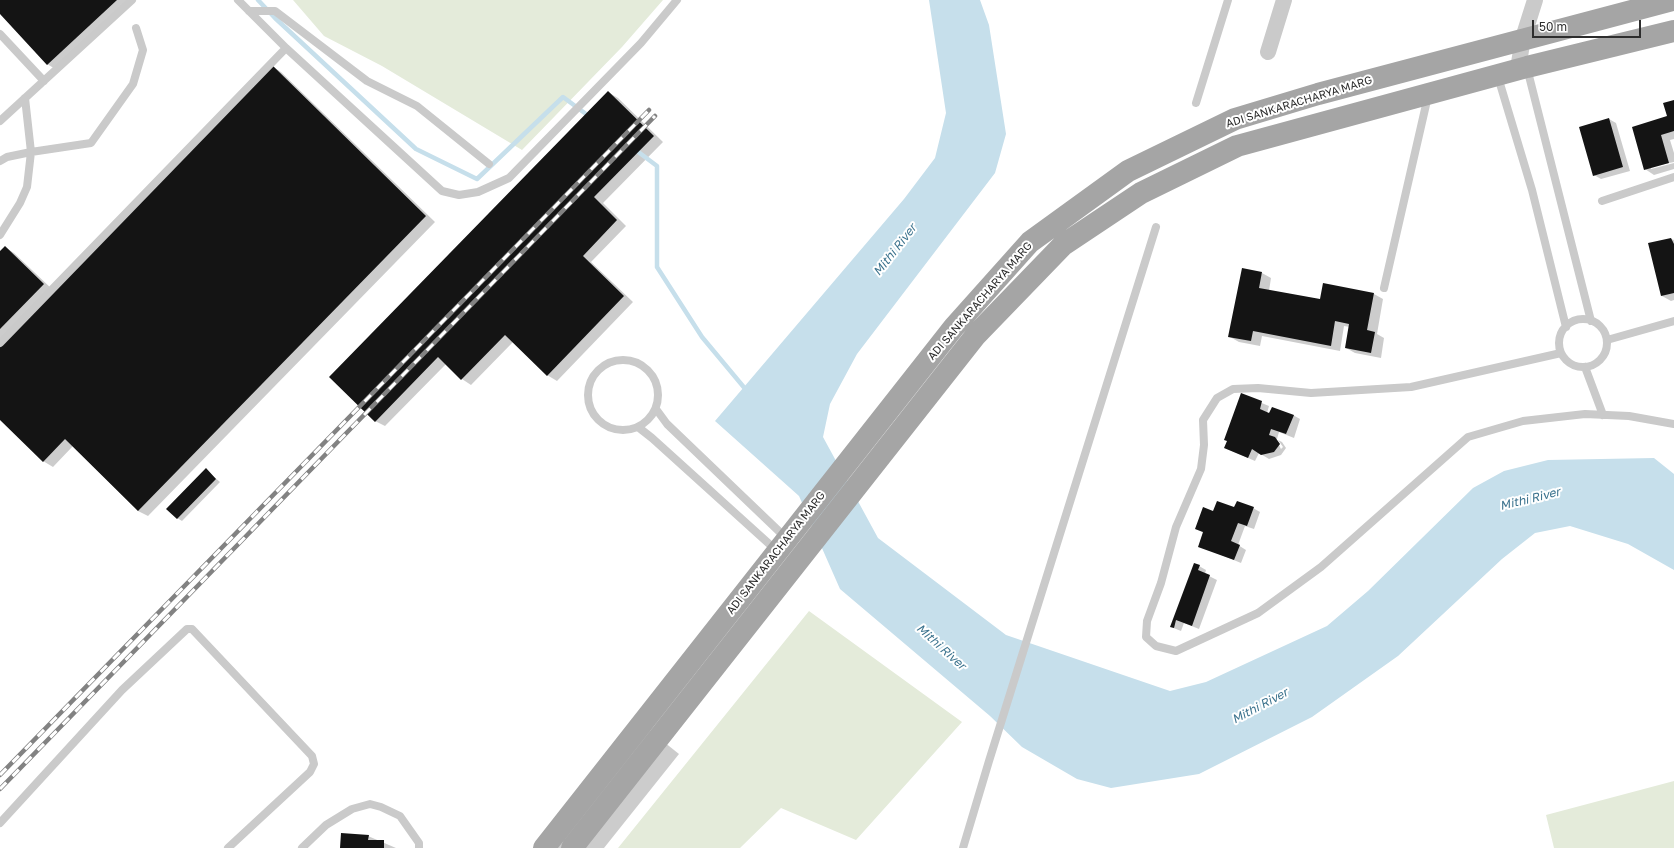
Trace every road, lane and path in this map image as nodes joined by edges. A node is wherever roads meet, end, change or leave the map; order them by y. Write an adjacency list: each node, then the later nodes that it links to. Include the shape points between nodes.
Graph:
1 (132, 0): 17 (lane)
2 (238, 0): 8 (lane)
3 (677, 0): 13 (lane, via 641,43 509,178 478,192 459,195 442,191)
4 (1228, 0): 20 (lane)
5 (1284, 0): 14 (street)
6 (1535, 0): 12 (street)
7 (1673, 0): 12 (main road, ADI SANKARACHARYA MARG)
8 (250, 11): 13 (lane); 24 (lane, via 275,11 367,81 417,106)
9 (136, 28): 22 (lane, via 143,50 133,84 91,143)
10 (1674, 31): 15 (main road, ADI SANKARACHARYA MARG)
11 (0, 34): 17 (lane)
12 (1523, 38): 15 (street); 41 (main road, ADI SANKARACHARYA MARG, via 1235,119 1128,171 1030,242 954,327)
13 (286, 48): 34 (lane)
14 (1268, 52)
15 (1523, 68): 16 (main road, ADI SANKARACHARYA MARG); 30 (lane)
16 (1498, 75): 18 (main road, ADI SANKARACHARYA MARG); 32 (lane, via 1532,190)
17 (44, 81): 19 (lane)
18 (1429, 93): 29 (lane); 47 (main road, ADI SANKARACHARYA MARG, via 1237,146 1141,193 1063,245 976,335)
19 (25, 98): 21 (lane); 22 (lane)
20 (1196, 103)
21 (0, 121)
22 (31, 152): 23 (lane, via 7,157); 28 (lane, via 27,187)
23 (0, 162)
24 (489, 164)
25 (1674, 177): 26 (lane)
26 (1602, 201)
27 (1156, 227): 48 (lane)
28 (0, 235)
29 (1384, 288)
30 (1591, 321): 32 (lane, via 1578,320); 33 (lane, via 1602,328)
31 (1674, 321): 33 (lane)
32 (1566, 327): 35 (lane, via 1560,339)
33 (1607, 340): 36 (lane, via 1604,355 1592,365)
34 (0, 343)
35 (1561, 353): 36 (lane, via 1571,364); 38 (lane, via 1411,387 1311,393 1258,388 1233,389 1217,398 1203,420 1204,445 1201,468 1176,527 1161,583 1147,621 1146,637 1156,646 1176,651 1258,613 1321,567 1468,437 1523,421 1585,414)
36 (1585, 367): 38 (lane)
37 (656, 410): 40 (lane); 40 (lane, via 657,385 651,374 641,365 617,361 595,374 588,389 588,398 598,421 621,431); 41 (lane)
38 (1603, 415): 39 (lane, via 1629,416)
39 (1674, 424)
40 (638, 427): 41 (lane)
41 (783, 545): 46 (main road, ADI SANKARACHARYA MARG)
42 (0, 823): 43 (lane, via 122,690 187,629 192,629 312,756 314,764 310,772)
43 (228, 848)
44 (302, 848): 45 (lane, via 333,821 352,809 370,804 400,816 416,838)
45 (419, 848)
46 (544, 848)
47 (572, 848)
48 (963, 848)

